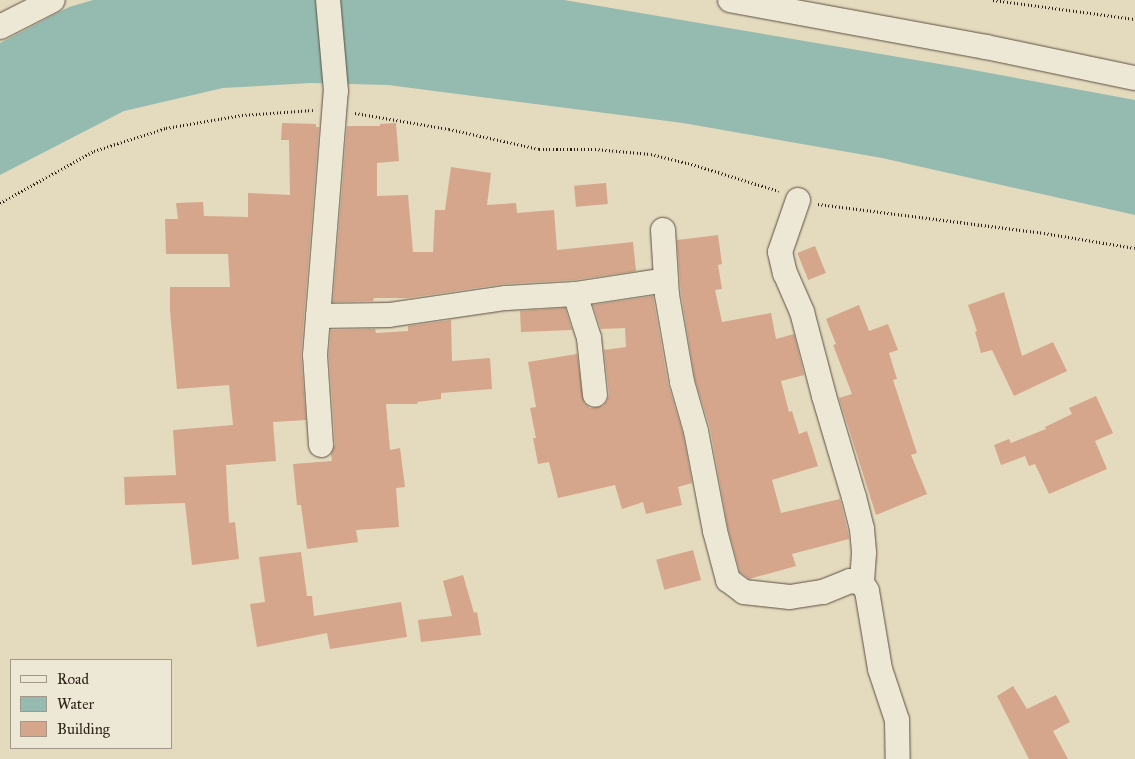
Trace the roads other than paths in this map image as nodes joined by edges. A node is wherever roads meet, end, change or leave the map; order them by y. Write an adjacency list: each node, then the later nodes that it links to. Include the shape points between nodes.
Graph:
1 (53, 0): 4 (street)
2 (328, 0): 10 (street, via 335,100)
3 (730, 0): 5 (street)
4 (0, 27)
5 (1135, 78)
6 (798, 200): 13 (street, via 780,252 785,273 802,312 862,528)
7 (663, 230): 8 (street)
8 (666, 280): 9 (street); 13 (street, via 682,382 696,431 728,580 744,592 790,597 823,592 850,581)
9 (575, 294): 10 (street, via 506,298 389,315); 11 (street, via 589,338)
10 (318, 316): 12 (street, via 315,355)
11 (595, 395)
12 (321, 445)
13 (862, 582): 14 (street, via 867,590 880,669 897,720)
14 (898, 759)

